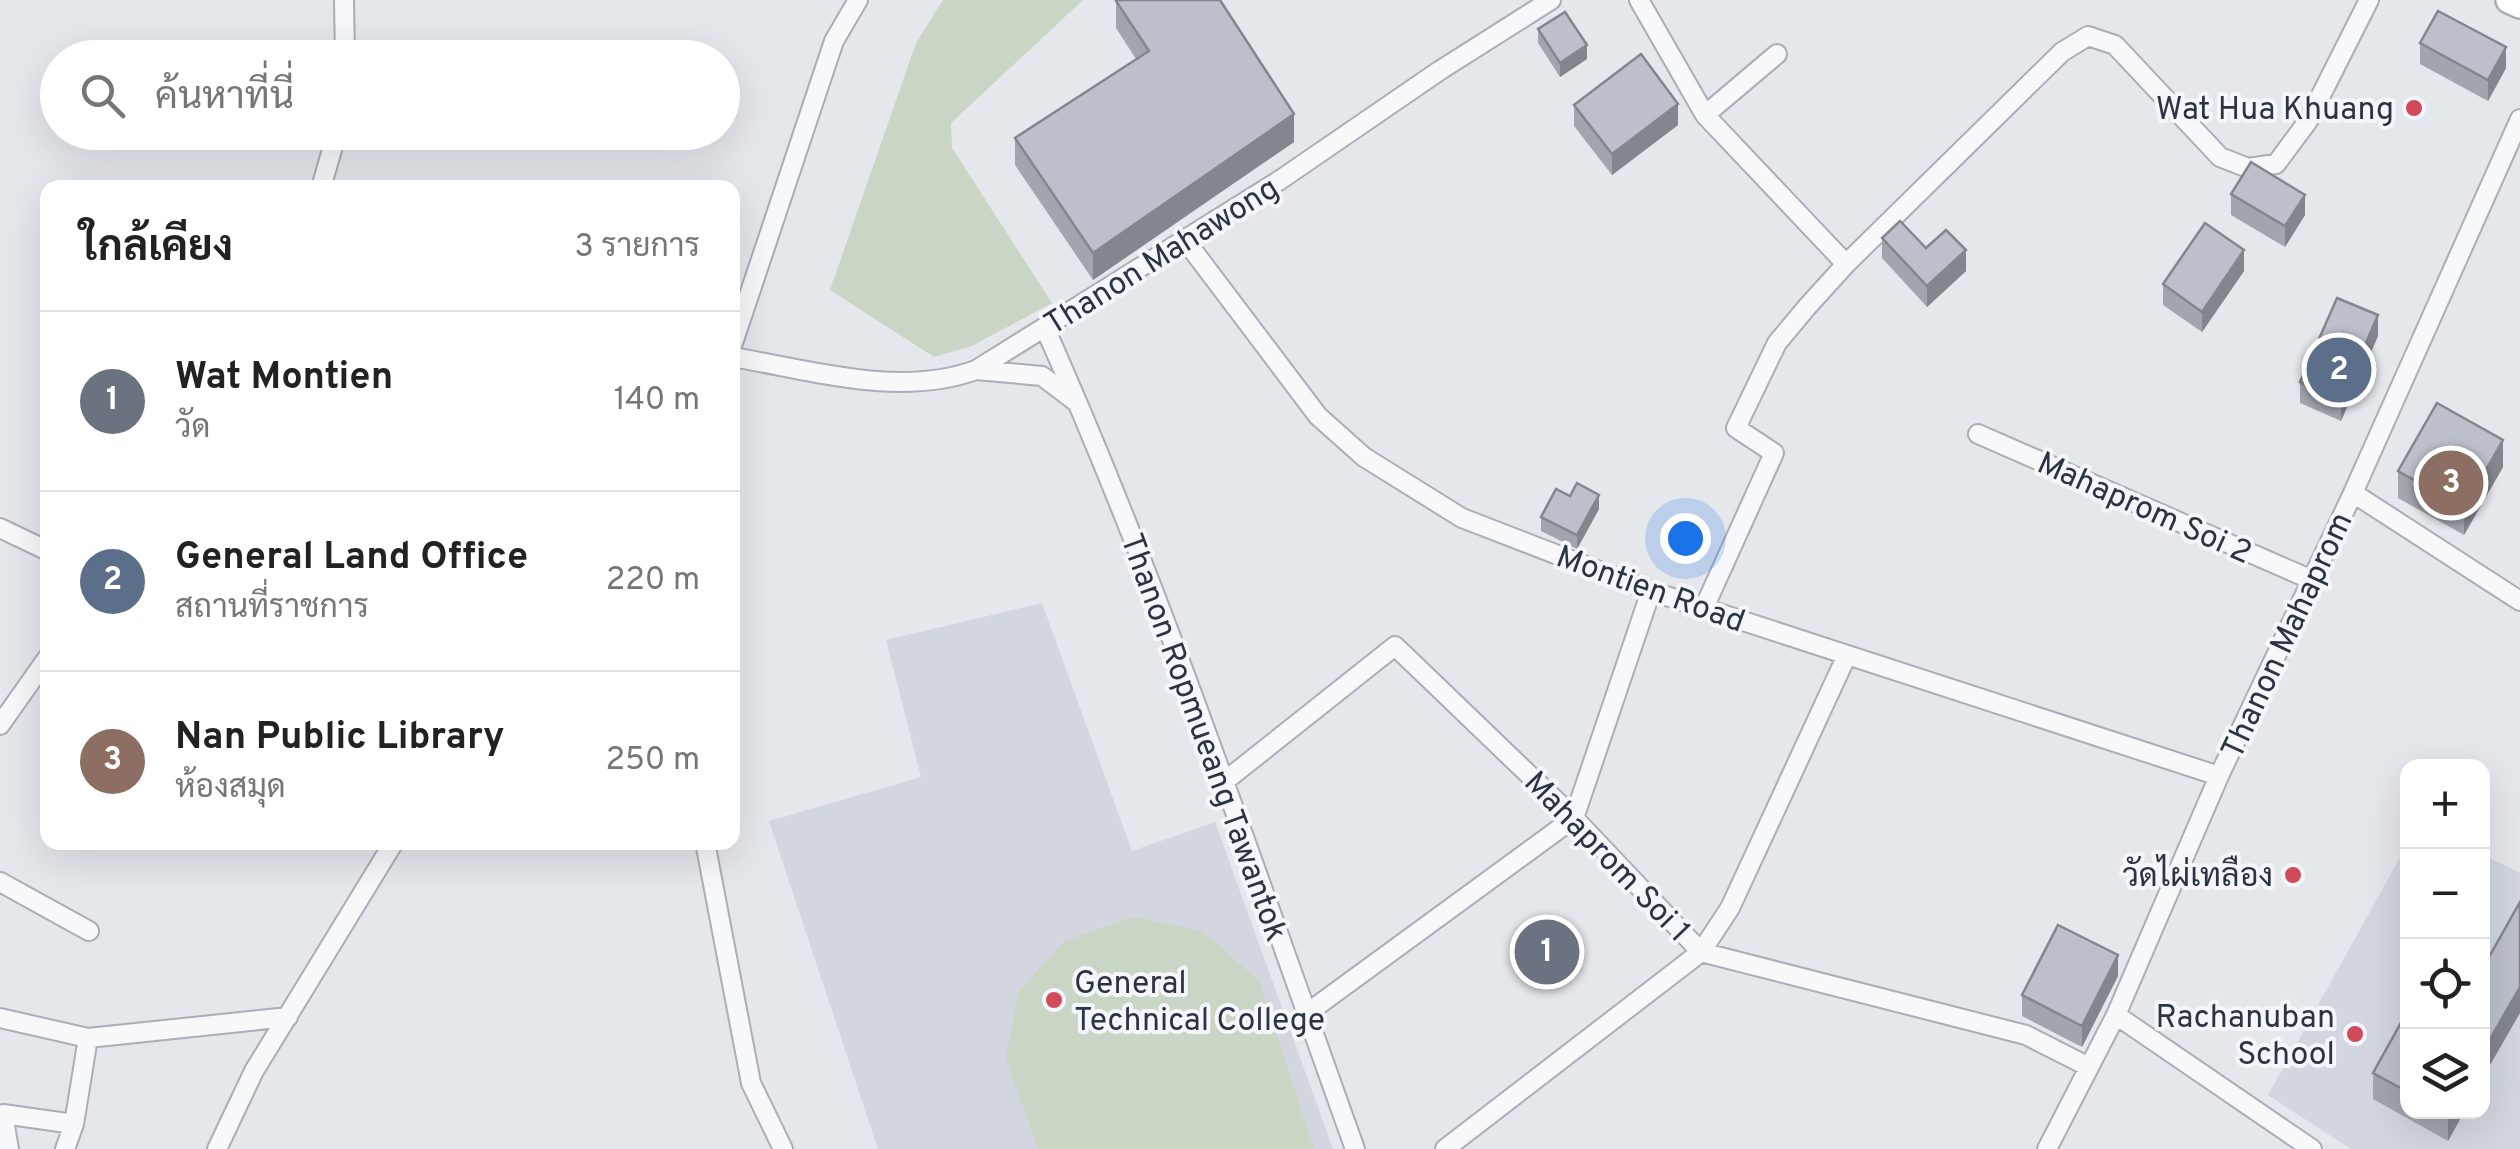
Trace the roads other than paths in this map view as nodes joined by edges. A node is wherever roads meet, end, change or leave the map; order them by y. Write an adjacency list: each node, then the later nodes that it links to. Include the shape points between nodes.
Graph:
1 (344, 0): 8 (street)
2 (858, 0): 16 (street, via 834,41)
3 (1551, 0): 14 (street, Thanon Mahawong)
4 (1639, 0): 10 (street)
5 (2368, 0): 15 (street, via 2308,121 2276,164 2248,168 2220,157 2115,46 2088,36 2062,52)
6 (2509, 0): 7 (main road)
7 (2520, 5)
8 (345, 40)
9 (1777, 54): 10 (street)
10 (1705, 114): 15 (street)
11 (2520, 119): 22 (street, Thanon Mahaprom)
12 (333, 150): 13 (street)
13 (323, 180)
14 (1185, 240): 17 (street, Thanon Mahawong); 26 (street, Montien Road, via 1318,416 1364,457 1462,518)
15 (1846, 264): 28 (street, via 1777,343 1736,428 1774,452)
16 (740, 322)
17 (1045, 328): 19 (street, Thanon Mahawong); 20 (street, Thanon Ropmueang Tawantok)
18 (740, 358): 19 (street, Thanon Mahawong, via 924,383)
19 (976, 370): 20 (street, via 1042,376)
20 (1079, 404): 33 (street, Thanon Ropmueang Tawantok)
21 (1978, 434): 25 (street, Mahaprom Soi 2)
22 (2353, 493): 25 (street, Thanon Mahaprom); 27 (street)
23 (0, 528): 24 (street)
24 (40, 547)
25 (2312, 580): 32 (street, Thanon Mahaprom)
26 (1652, 591): 28 (street, Montien Road); 34 (street)
27 (2520, 601)
28 (1704, 608): 29 (street, Montien Road)
29 (1847, 656): 32 (street, Montien Road); 39 (street, via 1730,908)
30 (40, 668): 31 (street)
31 (0, 726)
32 (2219, 776): 41 (street, Thanon Mahaprom)
33 (1225, 780): 34 (street, Mahaprom Soi 1, via 1395,646); 40 (street, Thanon Ropmueang Tawantok)
34 (1574, 818): 39 (street, Mahaprom Soi 1); 40 (street)
35 (389, 850): 42 (street)
36 (707, 850): 50 (street, via 751,1083)
37 (0, 882): 38 (street)
38 (89, 931)
39 (1701, 952): 45 (street, Mahaprom Soi 1, via 2026,1035); 52 (street)
40 (1306, 1014): 51 (street, Thanon Ropmueang Tawantok)
41 (2116, 1015): 45 (street, Thanon Mahaprom); 54 (street)
42 (288, 1017): 44 (street); 49 (street)
43 (0, 1018): 44 (street)
44 (88, 1038): 46 (street)
45 (2090, 1067): 53 (street, Thanon Mahaprom)
46 (74, 1124): 47 (street, via 3,1114); 48 (street)
47 (9, 1149)
48 (65, 1149)
49 (218, 1149)
50 (783, 1149)
51 (1355, 1149)
52 (1445, 1149)
53 (2047, 1149)
54 (2312, 1149)

